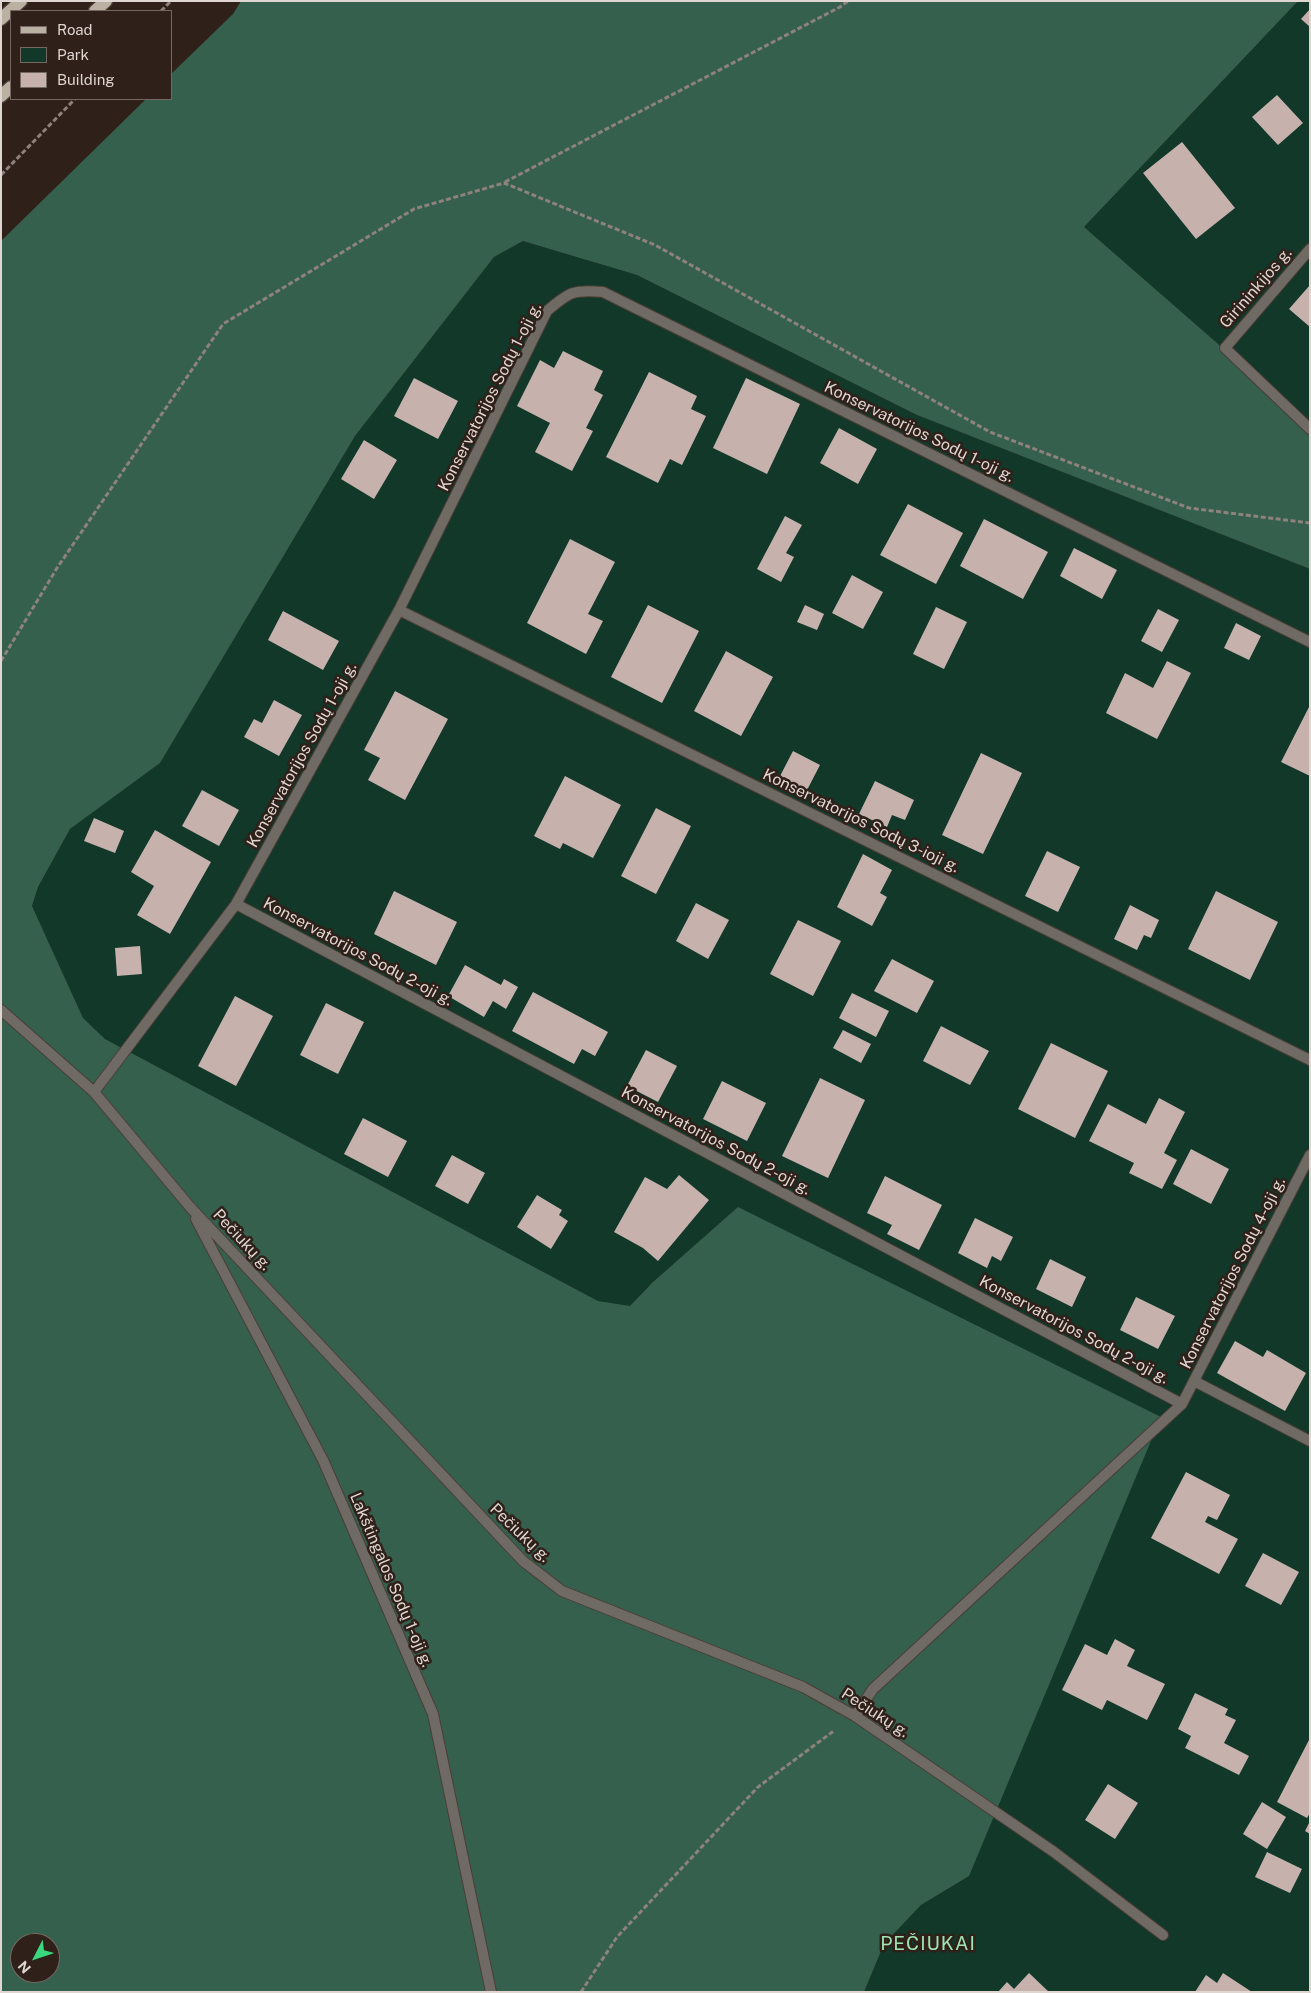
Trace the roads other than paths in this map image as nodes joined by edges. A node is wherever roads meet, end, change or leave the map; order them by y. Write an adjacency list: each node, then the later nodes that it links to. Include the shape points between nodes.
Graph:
1 (21, 1): 3 (main road)
2 (106, 1): 4 (main road)
3 (11, 10)
4 (96, 10)
5 (1310, 249): 6 (street, Girininkijos g., via 1224,348)
6 (1310, 429)
7 (399, 610): 8 (street, Konservatorijos Sodų 1-oji g., via 547,312 562,298 582,290 603,292); 9 (street, Konservatorijos Sodų 1-oji g.); 11 (street, Konservatorijos Sodų 3-ioji g.)
8 (1310, 642)
9 (236, 904): 12 (street, Konservatorijos Sodų 1-oji g.); 16 (street, Konservatorijos Sodų 2-oji g.)
10 (1, 1010): 12 (street, Pečiukų g.)
11 (1310, 1060)
12 (94, 1092): 14 (street, Pečiukų g.)
13 (1310, 1155): 15 (street, Konservatorijos Sodų 4-oji g.)
14 (190, 1207): 18 (street, Pečiukų g., via 522,1561 562,1591 804,1687); 20 (street, Lakštingalos Sodų 1-oji g., via 323,1460 433,1714)
15 (1194, 1381): 16 (street, Konservatorijos Sodų 4-oji g.); 17 (street, Konservatorijos Sodų 2-oji g.)
16 (1182, 1404): 18 (street, Konservatorijos Sodų 4-oji g., via 873,1689)
17 (1310, 1441)
18 (855, 1716): 19 (street, Pečiukų g., via 1054,1852)
19 (1163, 1935)
20 (491, 1992)

